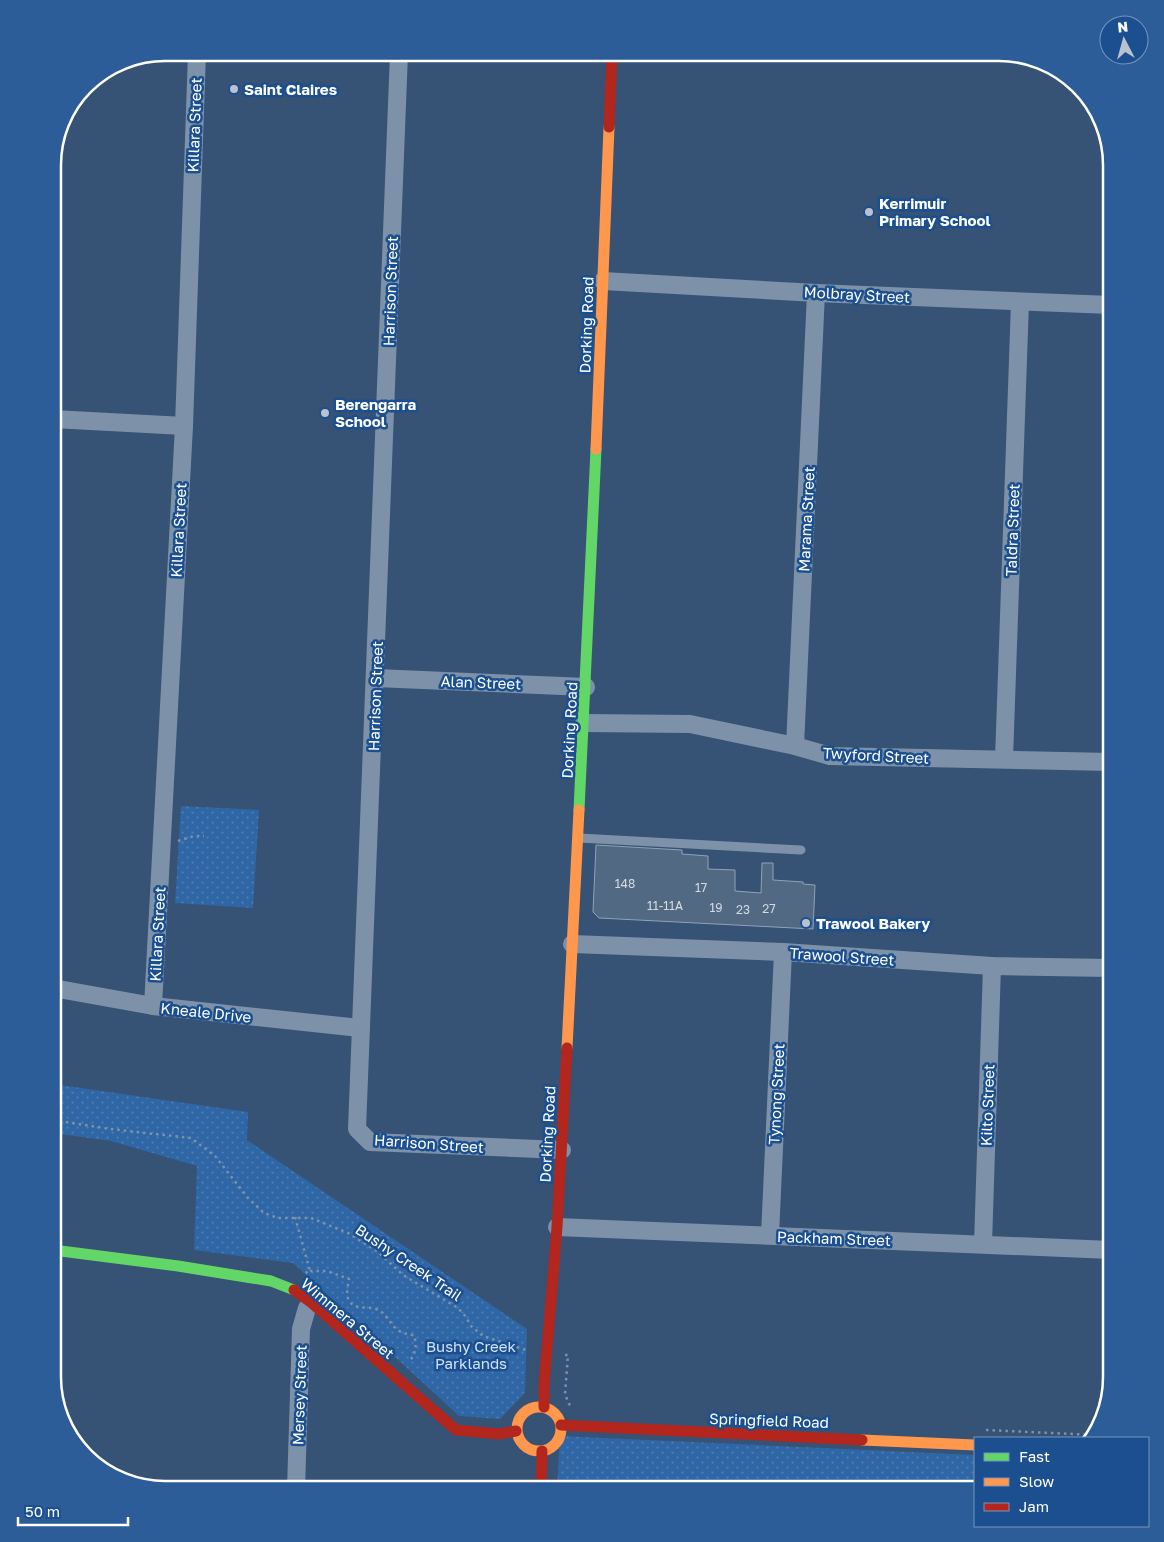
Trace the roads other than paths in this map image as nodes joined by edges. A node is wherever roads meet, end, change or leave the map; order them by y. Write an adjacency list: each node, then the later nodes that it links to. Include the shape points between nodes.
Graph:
1 (197, 61): 9 (street, Killara Street)
2 (399, 61): 10 (street, Harrison Street)
3 (612, 61): 4 (street, Dorking Road)
4 (603, 281): 5 (street, Molbray Street); 11 (street, Dorking Road)
5 (816, 293): 6 (street, Molbray Street); 13 (street, Marama Street)
6 (1020, 302): 7 (street, Molbray Street); 14 (street, Taldra Street)
7 (1103, 305)
8 (61, 419): 9 (street)
9 (184, 426): 23 (street, Killara Street)
10 (376, 678): 11 (street, Alan Street); 24 (street, Harrison Street)
11 (586, 687): 12 (street, Dorking Road)
12 (584, 723): 13 (street, Twyford Street, via 690,724); 16 (street, Dorking Road)
13 (795, 746): 14 (street, Twyford Street, via 830,756)
14 (1004, 759): 15 (street, Twyford Street)
15 (1103, 762)
16 (578, 838): 17 (lane); 18 (street, Dorking Road)
17 (800, 850)
18 (572, 944): 19 (street, Trawool Street); 25 (street, Dorking Road)
19 (783, 952): 20 (street, Trawool Street); 27 (street, Tynong Street)
20 (992, 966): 21 (street, Trawool Street); 28 (street, Kilto Street)
21 (1103, 968)
22 (61, 989): 23 (street, Kneale Drive)
23 (153, 1006): 24 (street, Kneale Drive)
24 (360, 1028): 25 (street, Harrison Street, via 357,1128 370,1142)
25 (562, 1150): 26 (street, Dorking Road)
26 (558, 1226): 27 (street, Packham Street); 32 (street, Dorking Road)
27 (770, 1236): 28 (street, Packham Street)
28 (983, 1244): 29 (street, Packham Street)
29 (1103, 1250)
30 (61, 1251): 31 (street, Wimmera Street, via 271,1280 296,1291)
31 (312, 1303): 34 (street, Wimmera Street, via 456,1430 499,1434); 37 (street, Mersey Street, via 306,1308 301,1329)
32 (544, 1407): 33 (street, via 553,1411); 34 (street, via 528,1409 522,1414 516,1424)
33 (560, 1425): 35 (street, Springfield Road); 36 (street, via 556,1444)
34 (516, 1432): 36 (street, via 522,1444)
35 (974, 1446)
36 (542, 1451): 38 (street)
37 (296, 1481)
38 (541, 1481)

